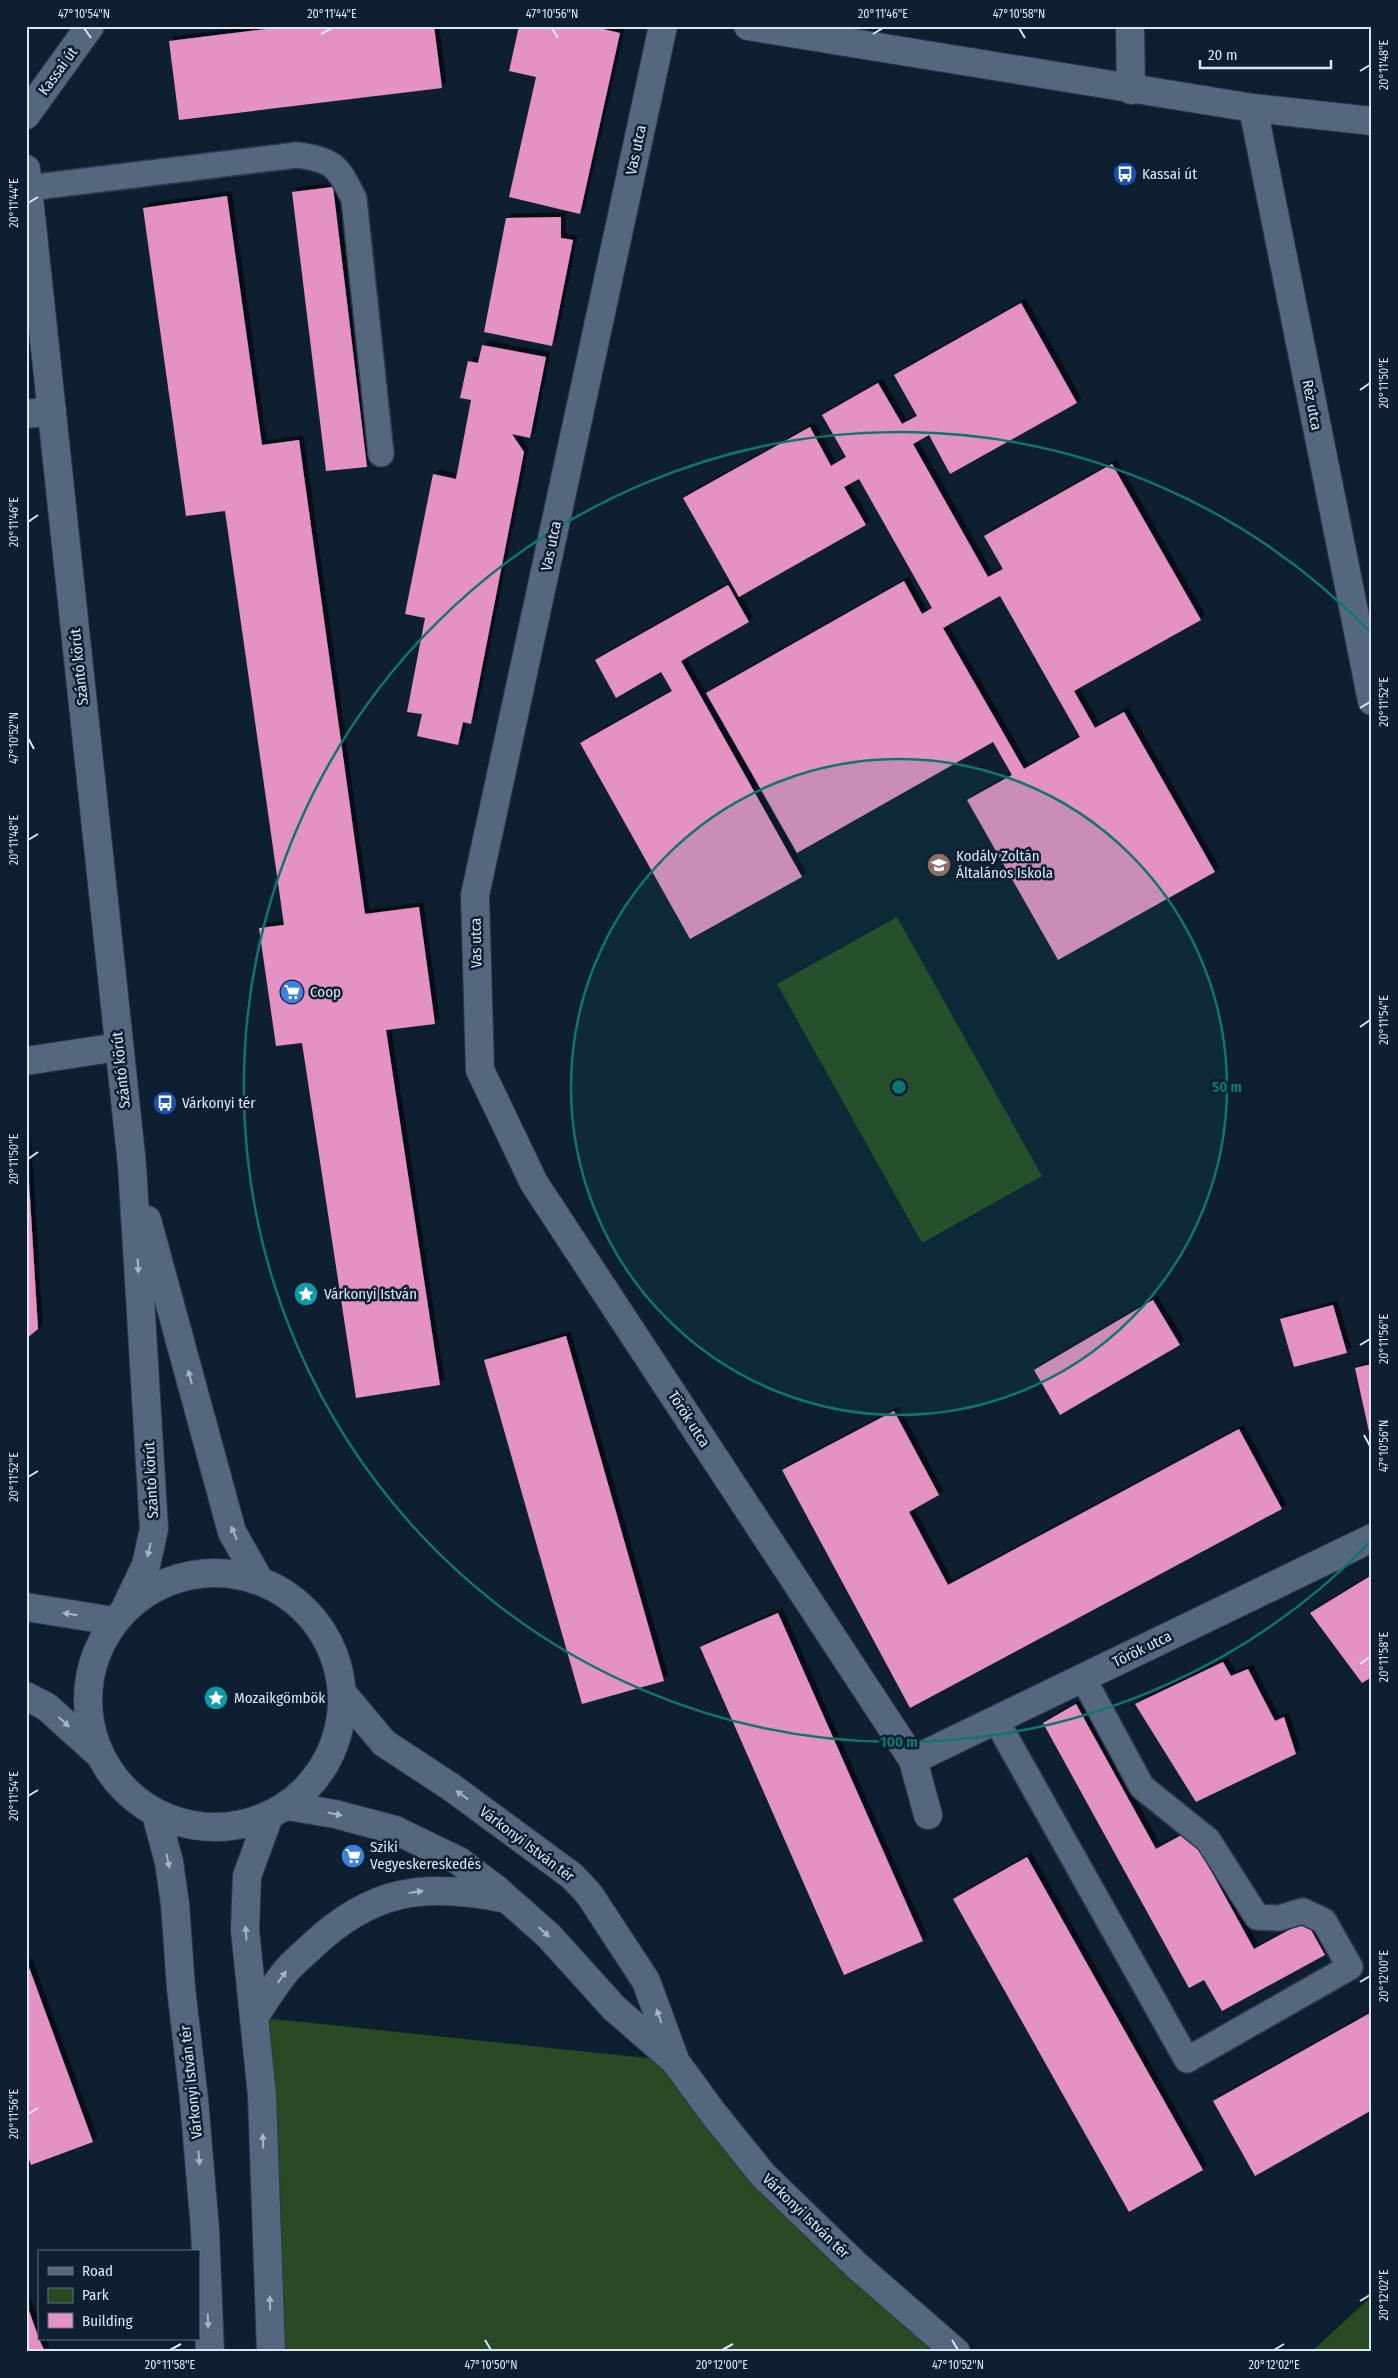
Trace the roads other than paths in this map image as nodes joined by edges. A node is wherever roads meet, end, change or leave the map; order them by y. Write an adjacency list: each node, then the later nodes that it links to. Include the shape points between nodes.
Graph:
1 (90, 26): 7 (street, Kassai út)
2 (663, 26): 15 (street, Vas utca, via 475,895)
3 (748, 26): 5 (street)
4 (1130, 26): 5 (street)
5 (1131, 90): 6 (street)
6 (1252, 108): 8 (street); 12 (street, Réz utca)
7 (26, 115)
8 (1372, 121)
9 (27, 178): 10 (street, Szántó körút); 11 (lane, via 297,155 324,159 343,176 354,199)
10 (39, 412): 13 (street, Szántó körút)
11 (381, 454)
12 (1372, 701)
13 (118, 1047): 14 (street); 16 (street, Szántó körút)
14 (26, 1061)
15 (480, 1070): 26 (street, Török utca, via 534,1183)
16 (132, 1165): 18 (street, Szántó körút, one-way to 16, via 232,1532); 20 (street, Szántó körút, one-way to 20, via 154,1530 146,1565)
17 (1372, 1538): 21 (street, Török utca)
18 (256, 1576): 20 (street, via 199,1573 159,1585); 22 (street, via 280,1590 312,1617 334,1653)
19 (26, 1607): 20 (street, one-way to 19)
20 (120, 1615): 25 (street, Szántó körút, via 93,1662 88,1709)
21 (1083, 1678): 24 (street, Török utca); 24 (lane, via 1142,1787 1208,1840 1258,1917 1279,1918 1303,1911 1324,1921 1350,1967 1187,2060)
22 (343, 1694): 27 (street, via 338,1737 318,1776); 32 (street, Várkonyi István tér, one-way to 22, via 646,1981 590,1894 572,1876 384,1743)
23 (26, 1696): 25 (street, one-way to 25, via 47,1706)
24 (996, 1720): 26 (street, Török utca)
25 (99, 1754): 28 (street, via 122,1788)
26 (913, 1760): 29 (street, Török utca)
27 (278, 1811): 28 (street, via 231,1827 193,1826); 30 (street, Várkonyi István tér, one-way to 30, via 335,1814 395,1830 459,1861); 31 (street, one-way to 27, via 245,1930 247,1876)
28 (156, 1814): 33 (street, Várkonyi István tér, one-way to 33, via 169,1862 175,1904 205,2230)
29 (928, 1815)
30 (508, 1900): 31 (street, one-way to 30, via 288,1969 329,1930 372,1902 417,1891 467,1891); 32 (street, Várkonyi István tér, one-way to 32, via 549,1936 614,2008)
31 (254, 2017): 34 (street, one-way to 31, via 262,2095)
32 (675, 2061): 35 (street, Várkonyi István tér, via 763,2175 856,2266)
33 (210, 2352)
34 (271, 2352)
35 (956, 2352)

